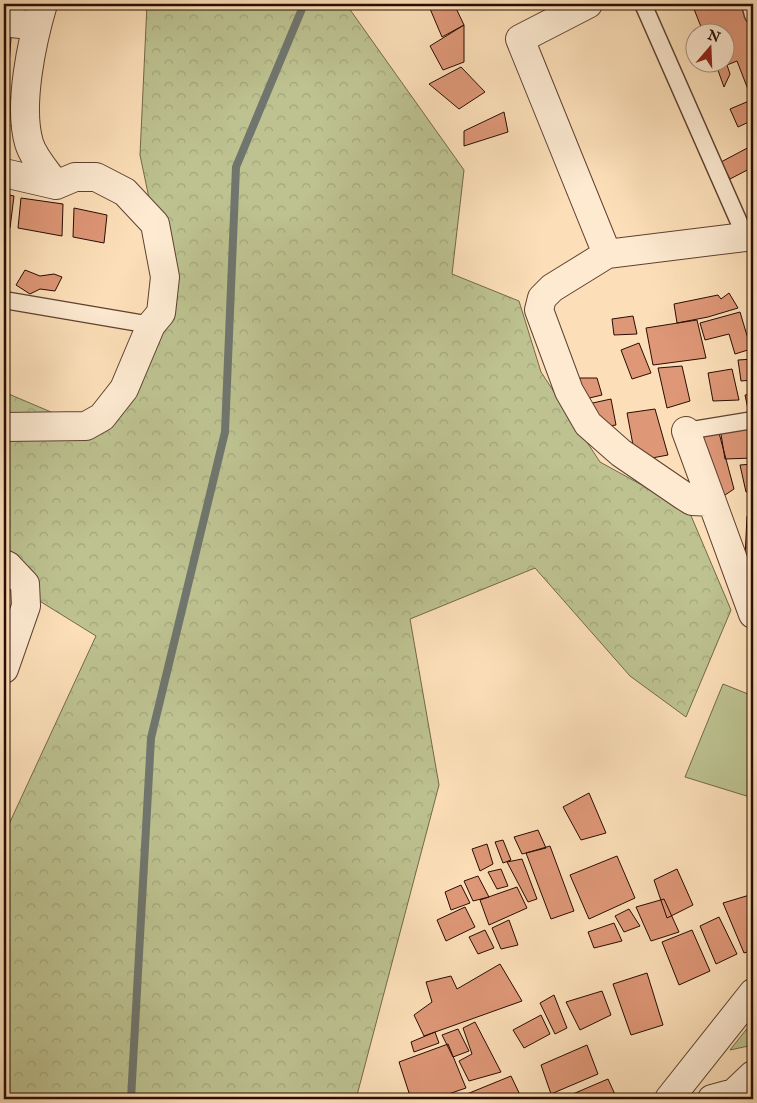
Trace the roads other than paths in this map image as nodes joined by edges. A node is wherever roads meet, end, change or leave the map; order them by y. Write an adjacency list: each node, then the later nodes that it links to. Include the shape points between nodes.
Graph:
1 (588, 4): 10 (street, via 520,39)
2 (643, 4): 9 (lane)
3 (750, 4): 5 (lane)
4 (40, 15): 6 (street); 8 (street, via 28,72 28,134 34,154)
5 (753, 15)
6 (4, 22)
7 (4, 173): 8 (street)
8 (56, 185): 12 (street, via 74,176 96,177 125,192 155,224 165,277 161,313)
9 (750, 237): 10 (street)
10 (607, 254): 16 (street, via 552,288 542,298 539,310 569,391 588,424 621,453 684,496)
11 (4, 300): 12 (lane)
12 (151, 325): 14 (street, via 124,389 102,417 86,426)
13 (753, 420): 15 (lane)
14 (4, 427)
15 (686, 431): 16 (street)
16 (712, 502): 18 (street)
17 (4, 564): 19 (street, via 25,584 26,606)
18 (753, 614)
19 (4, 669)
20 (753, 993): 21 (street)
21 (669, 1099)

